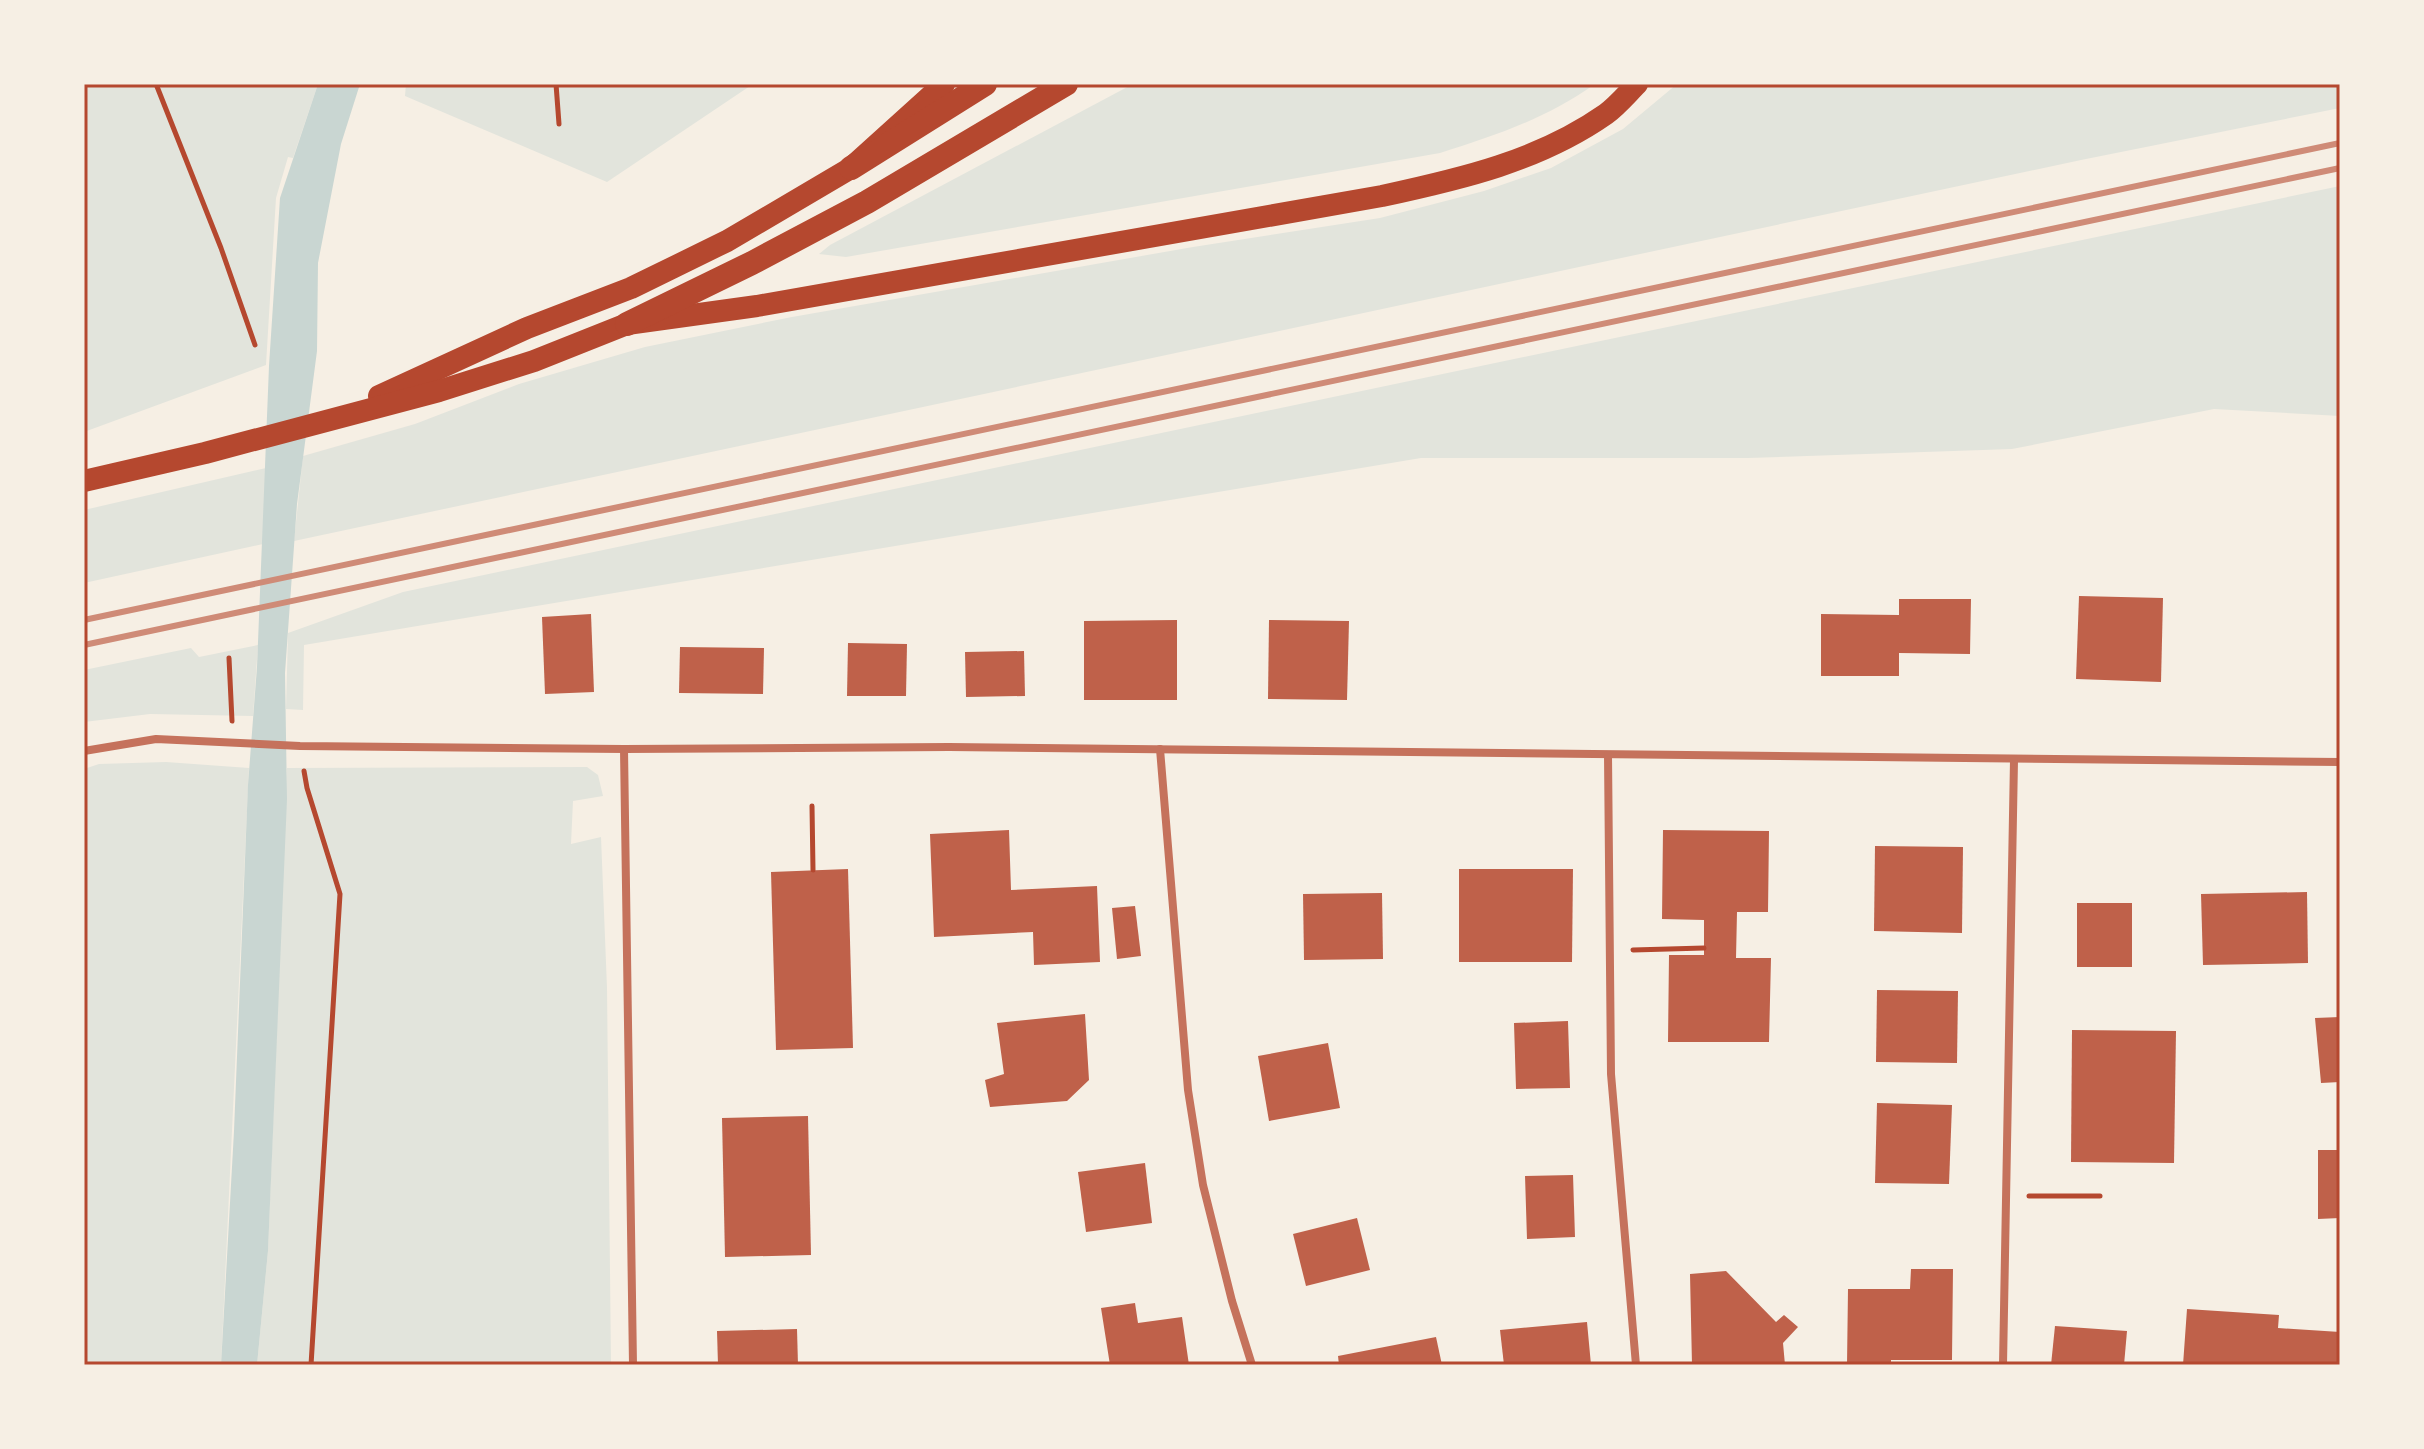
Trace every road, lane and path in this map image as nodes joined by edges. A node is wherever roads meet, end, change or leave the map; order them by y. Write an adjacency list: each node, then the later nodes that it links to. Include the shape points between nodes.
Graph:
1 (156, 84): 10 (path)
2 (556, 84): 7 (path)
3 (944, 84): 8 (highway)
4 (985, 84): 8 (highway)
5 (1066, 84): 9 (highway, via 867,202)
6 (1637, 84): 9 (highway, via 1607,113 1546,149 1468,178 772,304)
7 (559, 124)
8 (851, 168): 11 (highway, via 727,241 645,281 527,328)
9 (627, 324): 11 (highway, via 534,361)
10 (255, 345)
11 (331, 418): 12 (highway)
12 (84, 481)
13 (229, 658): 14 (path)
14 (232, 721)
15 (300, 746): 16 (street); 18 (street, via 156,739); 28 (path, via 307,788 340,894)
16 (624, 749): 17 (street); 29 (street)
17 (1160, 749): 19 (street); 30 (street, via 1188,1090 1203,1185)
18 (84, 751)
19 (1608, 755): 20 (street); 25 (street)
20 (2014, 760): 21 (street); 26 (street)
21 (2340, 762)
22 (812, 806): 23 (path)
23 (813, 870)
24 (1704, 948): 25 (path)
25 (1610, 951): 31 (street, via 1611,1074)
26 (2006, 1195): 27 (path); 32 (street)
27 (2100, 1196)
28 (311, 1365)
29 (633, 1365)
30 (1252, 1365)
31 (1636, 1365)
32 (2003, 1365)

